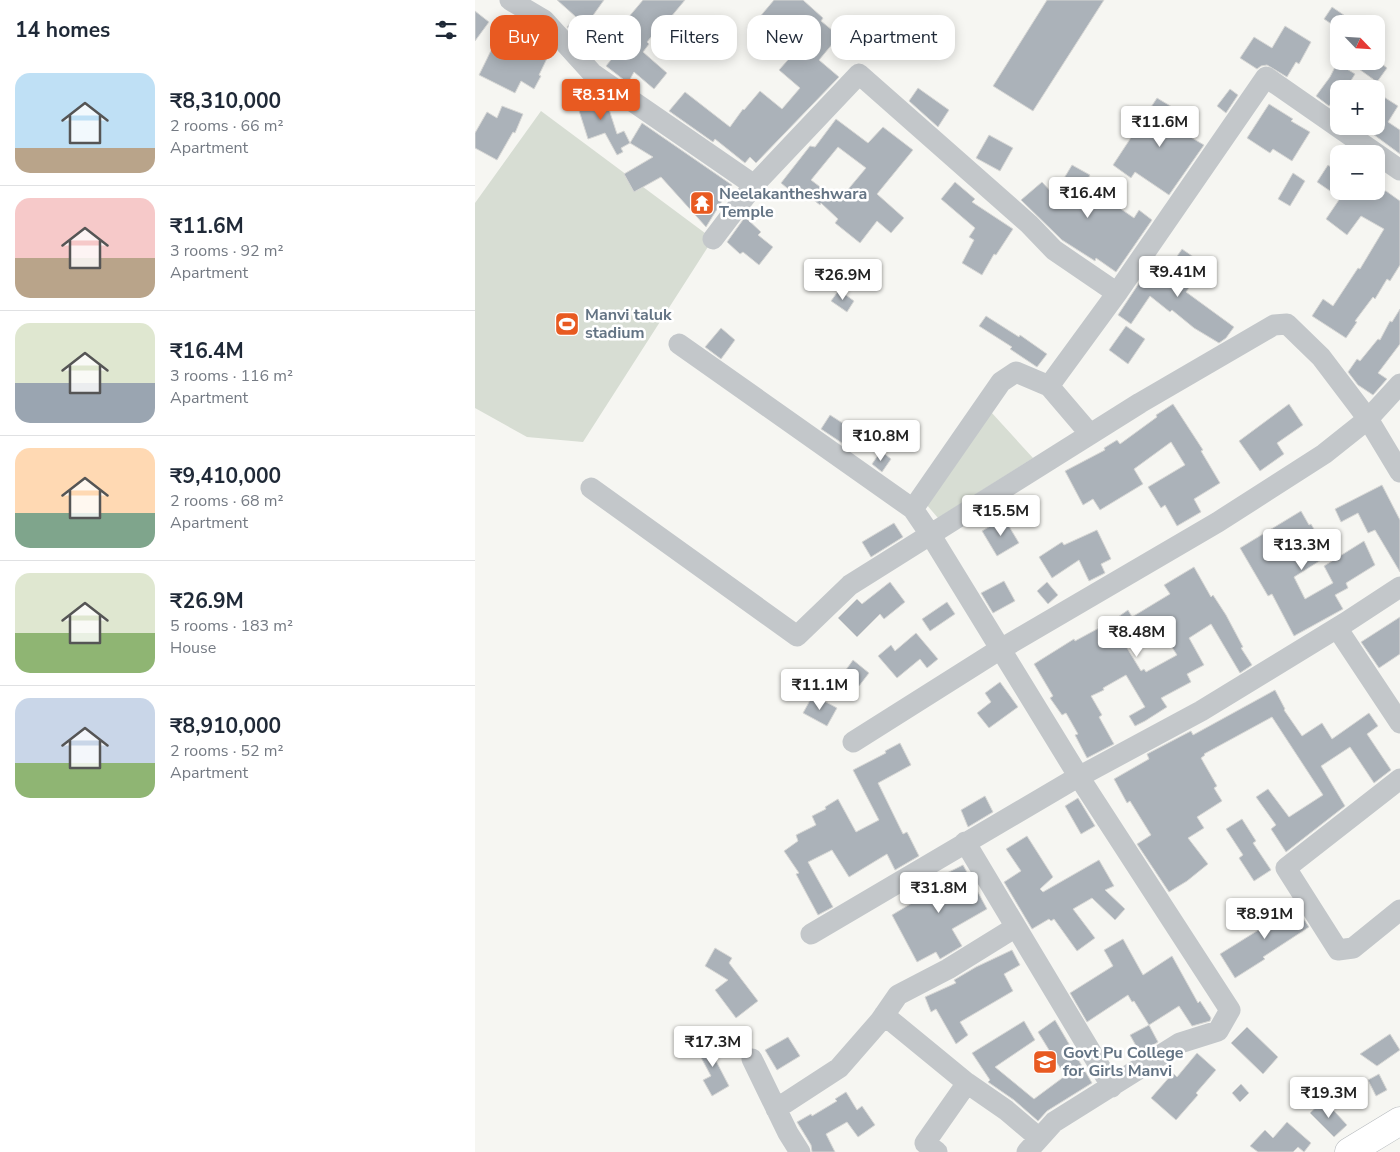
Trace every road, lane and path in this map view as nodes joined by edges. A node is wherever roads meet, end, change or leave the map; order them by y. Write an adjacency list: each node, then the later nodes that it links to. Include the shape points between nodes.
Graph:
1 (510, 0): 3 (street, via 544,20 593,74)
2 (1400, 170): 5 (street, via 1266,77)
3 (754, 185): 4 (street); 5 (street, via 859,74 1029,224 1054,250)
4 (713, 239)
5 (1117, 293): 8 (street)
6 (679, 344): 13 (street)
7 (1400, 384): 9 (street)
8 (1049, 386): 10 (street); 13 (street, via 1016,372 1001,382)
9 (1368, 419): 10 (street, via 1321,357 1287,324 1274,325); 11 (street); 17 (street, via 1324,454 1218,522)
10 (1090, 434): 14 (street)
11 (1400, 472)
12 (591, 488): 14 (street, via 797,636 850,586)
13 (913, 509): 14 (street)
14 (930, 534): 17 (street)
15 (1400, 587): 16 (street)
16 (1337, 628): 18 (street); 20 (street, via 1201,711)
17 (1001, 649): 19 (street); 20 (street)
18 (1400, 723)
19 (853, 742)
20 (1079, 777): 22 (street); 29 (street, via 1230,1010 1218,1030 1181,1043)
21 (1400, 779): 23 (street, via 1286,868 1338,950 1353,948)
22 (965, 842): 24 (street); 25 (street)
23 (1400, 910)
24 (1016, 927): 26 (street, via 949,969 898,995); 29 (street)
25 (811, 934)
26 (884, 1015): 28 (street); 30 (street, via 839,1068)
27 (753, 1059): 30 (street)
28 (967, 1083): 32 (street, via 1006,1110); 34 (street, via 925,1143)
29 (1112, 1087): 32 (street, via 1054,1122)
30 (777, 1109): 33 (street)
31 (1400, 1122): 35 (main road)
32 (1033, 1145)
33 (800, 1152)
34 (937, 1152)
35 (1349, 1152)

